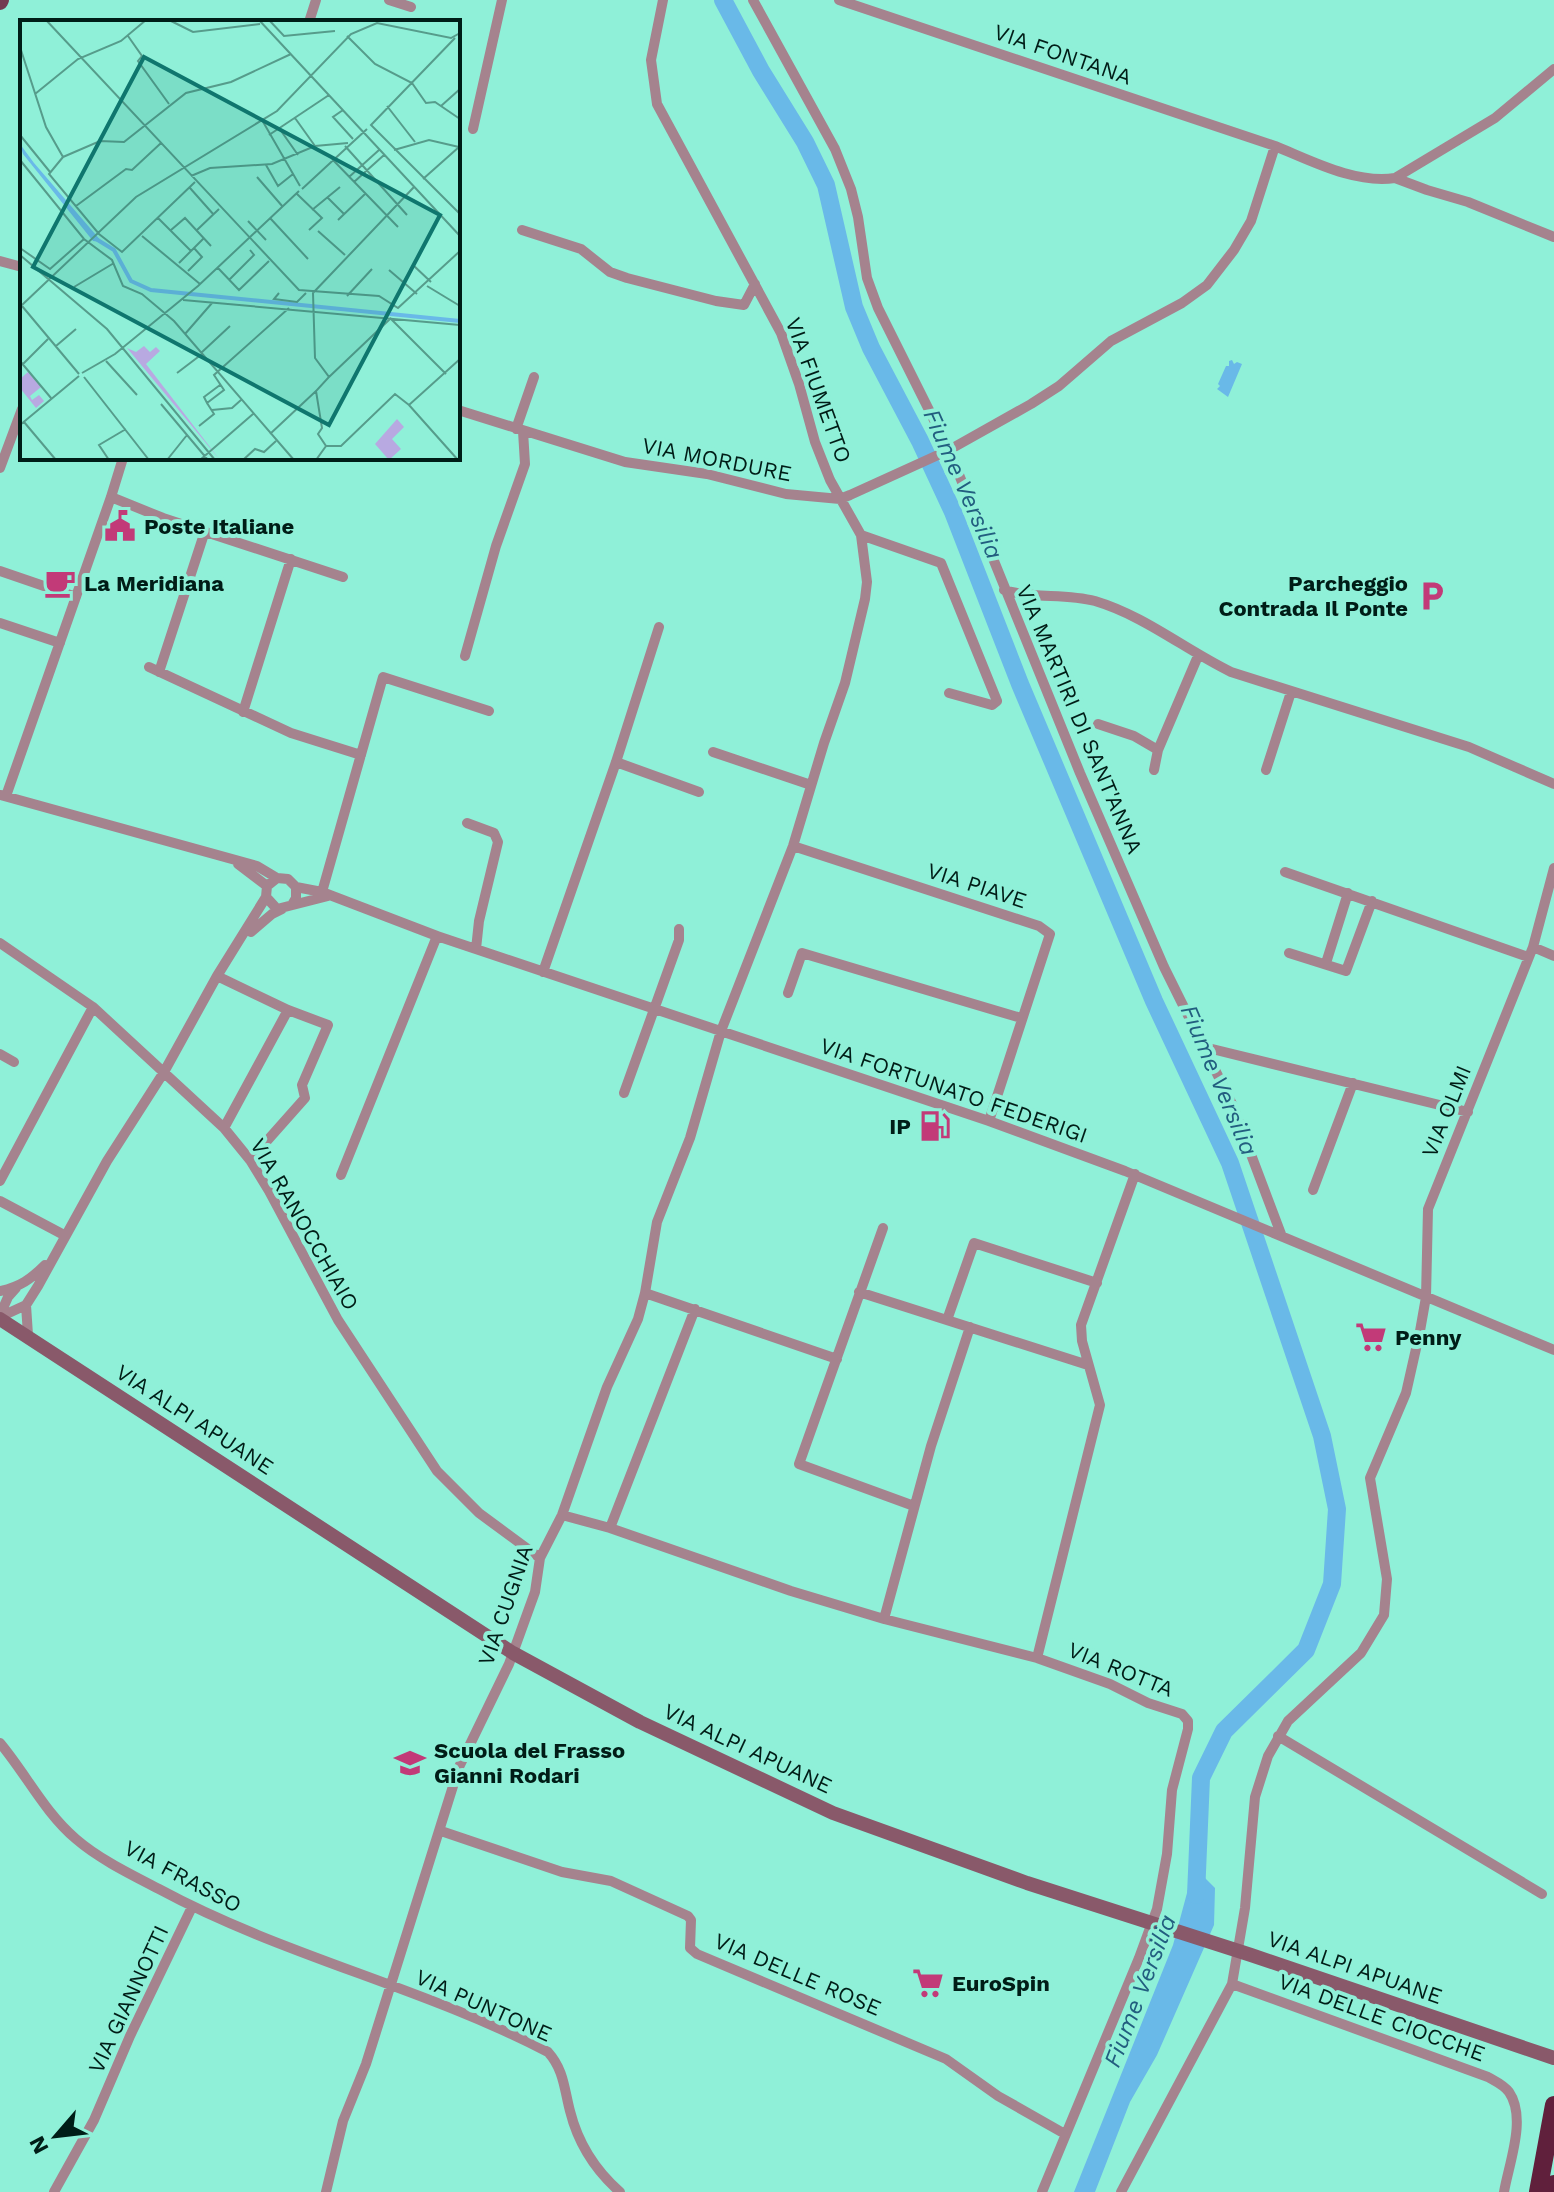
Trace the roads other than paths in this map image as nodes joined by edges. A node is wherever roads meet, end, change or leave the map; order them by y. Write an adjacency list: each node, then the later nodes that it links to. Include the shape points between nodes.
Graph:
1 (316, 0): 8 (street)
2 (389, 0): 7 (street)
3 (502, 0): 10 (street)
4 (663, 0): 17 (street, VIA FIUMETTO, via 651,60 657,104)
5 (753, 0): 22 (street, VIA MARTIRI DI SANT'ANNA, via 835,149 851,189 867,278 878,308)
6 (839, 0): 11 (street, VIA FONTANA)
7 (411, 7)
8 (310, 20)
9 (1554, 69): 12 (street, via 1495,118)
10 (473, 129)
11 (1275, 146): 12 (street, via 1339,171); 22 (street, via 1251,221 1207,285 1111,341 1059,386)
12 (1395, 178): 14 (street)
13 (522, 230): 17 (street, via 581,249 610,272 716,301 744,305)
14 (1554, 237)
15 (0, 261): 16 (street)
16 (20, 266)
17 (755, 284): 26 (street, VIA FIUMETTO, via 781,333 815,442)
18 (534, 377): 21 (street)
19 (460, 411): 21 (street, VIA MORDURE)
20 (20, 414): 24 (street)
21 (519, 430): 26 (street, VIA MORDURE, via 625,462 707,474 786,494); 37 (street, via 525,464)
22 (947, 451): 26 (street, VIA MORDURE); 32 (street, VIA MARTIRI DI SANT'ANNA)
23 (122, 460): 25 (street)
24 (0, 468)
25 (111, 497): 27 (street); 33 (street)
26 (840, 499): 28 (street, VIA FIUMETTO)
27 (205, 531): 29 (street); 42 (street, via 154,669)
28 (861, 535): 40 (street, via 941,563 997,701 992,705); 51 (street, VIA FIUMETTO, via 867,582 862,619)
29 (291, 559): 31 (street); 42 (street)
30 (0, 571): 33 (street)
31 (343, 577)
32 (1004, 590): 38 (street, via 1107,605); 84 (street, VIA MARTIRI DI SANT'ANNA, via 1128,887)
33 (76, 597): 36 (street)
34 (0, 623): 36 (street)
35 (659, 627): 47 (street)
36 (60, 643): 53 (street)
37 (465, 656)
38 (1198, 656): 39 (street); 44 (street)
39 (1291, 692): 49 (street); 50 (street, via 1469,747)
40 (949, 693)
41 (489, 711): 46 (street, via 383,677)
42 (243, 712): 46 (street)
43 (1098, 724): 44 (street)
44 (1158, 750): 48 (street)
45 (713, 752): 51 (street)
46 (361, 755): 62 (street)
47 (616, 762): 52 (street); 76 (street)
48 (1154, 770)
49 (1266, 770)
50 (1554, 784)
51 (811, 785): 55 (street, VIA FIUMETTO)
52 (699, 792)
53 (3, 795): 56 (street)
54 (467, 823): 71 (street, via 494,833 498,842)
55 (793, 846): 82 (street, VIA PIAVE, via 1039,926 1050,934); 83 (street, VIA FIUMETTO)
56 (233, 861): 59 (street); 61 (street)
57 (1554, 868): 72 (street, VIA OLMI)
58 (1285, 872): 63 (street)
59 (277, 878): 60 (street); 61 (street)
60 (296, 887): 62 (street, VIA FORTUNATO FEDERIGI); 65 (street)
61 (267, 892): 66 (street, via 272,906); 69 (street)
62 (326, 893): 65 (street); 68 (street, VIA FORTUNATO FEDERIGI)
63 (1348, 893): 64 (street); 75 (street)
64 (1372, 901): 72 (street); 75 (street, via 1346,971)
65 (293, 903): 66 (street)
66 (282, 909): 69 (street)
67 (679, 929): 81 (street)
68 (437, 936): 71 (street, VIA FORTUNATO FEDERIGI); 95 (street)
69 (241, 942): 77 (street)
70 (0, 943): 79 (street, VIA RANOCCHIAIO)
71 (476, 949): 76 (street, VIA FORTUNATO FEDERIGI)
72 (1531, 952): 74 (street); 90 (street, VIA OLMI)
73 (1289, 953): 75 (street)
74 (1554, 956)
75 (1326, 963)
76 (543, 972): 81 (street, VIA FORTUNATO FEDERIGI)
77 (217, 976): 80 (street); 87 (street)
78 (788, 993): 82 (street, via 802,953)
79 (93, 1007): 87 (street, VIA RANOCCHIAIO); 96 (street)
80 (288, 1010): 92 (street); 93 (street, via 328,1025 302,1085 305,1098)
81 (654, 1010): 83 (street, VIA FORTUNATO FEDERIGI); 89 (street)
82 (1021, 1018): 91 (street, VIA PIAVE)
83 (721, 1031): 91 (street, VIA FORTUNATO FEDERIGI); 107 (street, VIA CUGNIA, via 690,1138 657,1222)
84 (1204, 1047): 88 (street); 100 (street, VIA MARTIRI DI SANT'ANNA, via 1232,1104)
85 (0, 1054): 86 (street)
86 (14, 1062)
87 (164, 1072): 92 (street, VIA RANOCCHIAIO); 101 (street)
88 (1353, 1083): 90 (street); 97 (street)
89 (624, 1093)
90 (1468, 1112): 108 (street, VIA OLMI, via 1428,1209)
91 (989, 1121): 94 (street, VIA FORTUNATO FEDERIGI)
92 (224, 1128): 93 (street, VIA RANOCCHIAIO)
93 (250, 1160): 121 (street, VIA RANOCCHIAIO, via 338,1320 415,1441 479,1513)
94 (1135, 1174): 100 (street, VIA FORTUNATO FEDERIGI); 103 (street)
95 (341, 1175)
96 (0, 1181)
97 (1313, 1190)
98 (0, 1201): 101 (street)
99 (883, 1228): 106 (street)
100 (1281, 1234): 108 (street, VIA FORTUNATO FEDERIGI)
101 (64, 1235): 102 (street)
102 (52, 1258): 104 (street); 109 (street)
103 (1097, 1283): 112 (street, via 974,1243); 117 (street, via 1081,1325)
104 (16, 1288): 105 (street); 111 (street)
105 (0, 1291)
106 (859, 1292): 112 (street); 116 (street)
107 (645, 1293): 110 (street); 119 (street, VIA CUGNIA)
108 (1426, 1297): 115 (street, VIA FORTUNATO FEDERIGI); 125 (street, via 1406,1393 1370,1478 1387,1579 1384,1615 1361,1653 1300,1707)
109 (26, 1305): 111 (street); 114 (street)
110 (695, 1309): 116 (street); 120 (street)
111 (0, 1317): 114 (main road, VIA ALPI APUANE)
112 (947, 1320): 113 (street)
113 (970, 1327): 117 (street); 118 (street)
114 (28, 1335): 123 (main road, VIA ALPI APUANE)
115 (1554, 1350)
116 (837, 1359): 118 (street, via 799,1464)
117 (1088, 1365): 124 (street, via 1100,1405)
118 (914, 1506): 122 (street)
119 (562, 1515): 120 (street, VIA ROTTA); 121 (street, VIA CUGNIA)
120 (610, 1528): 122 (street, VIA ROTTA)
121 (540, 1558): 123 (street, VIA CUGNIA, via 535,1592)
122 (884, 1619): 124 (street, VIA ROTTA)
123 (513, 1653): 127 (street, VIA CUGNIA, via 459,1767); 132 (main road, VIA ALPI APUANE, via 640,1722 833,1813)
124 (1037, 1658): 134 (street, VIA ROTTA, via 1182,1714 1188,1721 1172,1790 1157,1909)
125 (1278, 1736): 128 (street); 131 (street, via 1255,1797)
126 (0, 1743): 129 (street, VIA FRASSO, via 78,1841)
127 (441, 1831): 130 (street, VIA CUGNIA); 134 (street, VIA DELLE ROSE, via 562,1872 611,1881 688,1916 690,1948 697,1954 946,2059)
128 (1542, 1894)
129 (192, 1907): 130 (street, VIA FRASSO); 136 (street, VIA GIANNOTTI, via 94,2120)
130 (390, 1984): 137 (street, VIA CUGNIA, via 343,2121); 138 (street, VIA PUNTONE, via 548,2052 563,2075 570,2112 590,2160)
131 (1232, 1984): 140 (street); 141 (street, VIA DELLE CIOCCHE, via 1488,2077 1507,2089 1517,2122)
132 (1554, 2058)
133 (1554, 2105): 142 (highway)
134 (1065, 2134): 139 (street, VIA ROTTA)
135 (1554, 2184): 143 (highway)
136 (54, 2192)
137 (326, 2192)
138 (620, 2192)
139 (1042, 2192)
140 (1121, 2192)
141 (1504, 2192)
142 (1538, 2192)
143 (1553, 2192)

